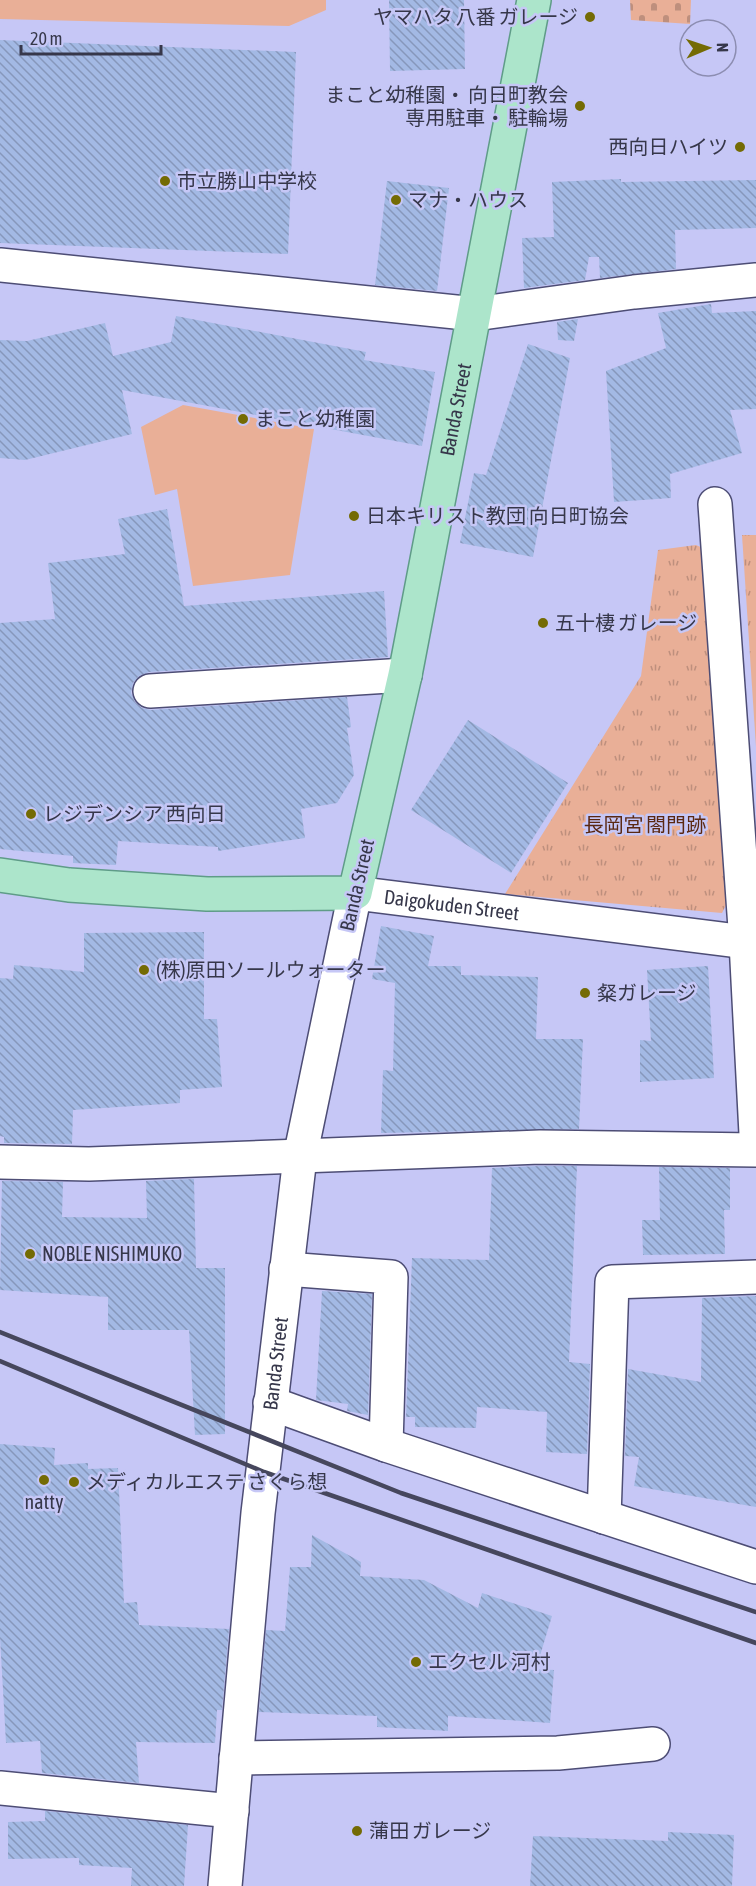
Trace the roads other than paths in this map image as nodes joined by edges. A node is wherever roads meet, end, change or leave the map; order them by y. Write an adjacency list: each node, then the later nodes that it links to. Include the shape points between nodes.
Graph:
1 (534, 0): 4 (main road, Banda Street)
2 (0, 264): 4 (street)
3 (756, 280): 4 (street)
4 (475, 314): 6 (main road, Banda Street)
5 (715, 504): 10 (street)
6 (405, 675): 7 (street); 9 (main road, Banda Street)
7 (150, 692)
8 (0, 875): 9 (main road, Daigokuden Street, via 69,885 207,894)
9 (355, 893): 10 (street, Daigokuden Street); 13 (street, Banda Street)
10 (751, 944): 11 (street)
11 (756, 1134)
12 (756, 1150): 13 (street, via 540,1147)
13 (300, 1157): 14 (street, via 89,1164); 15 (street, Banda Street)
14 (0, 1162)
15 (286, 1269): 17 (street, Banda Street); 18 (street, via 391,1277)
16 (756, 1277): 19 (street, via 612,1282)
17 (270, 1403): 18 (street); 22 (street, Banda Street)
18 (386, 1445): 19 (street)
19 (604, 1517): 20 (street)
20 (756, 1567)
21 (653, 1744): 22 (street, via 558,1753)
22 (236, 1758): 24 (street, Banda Street)
23 (0, 1788): 24 (street)
24 (232, 1811): 25 (street, Banda Street)
25 (225, 1886)

